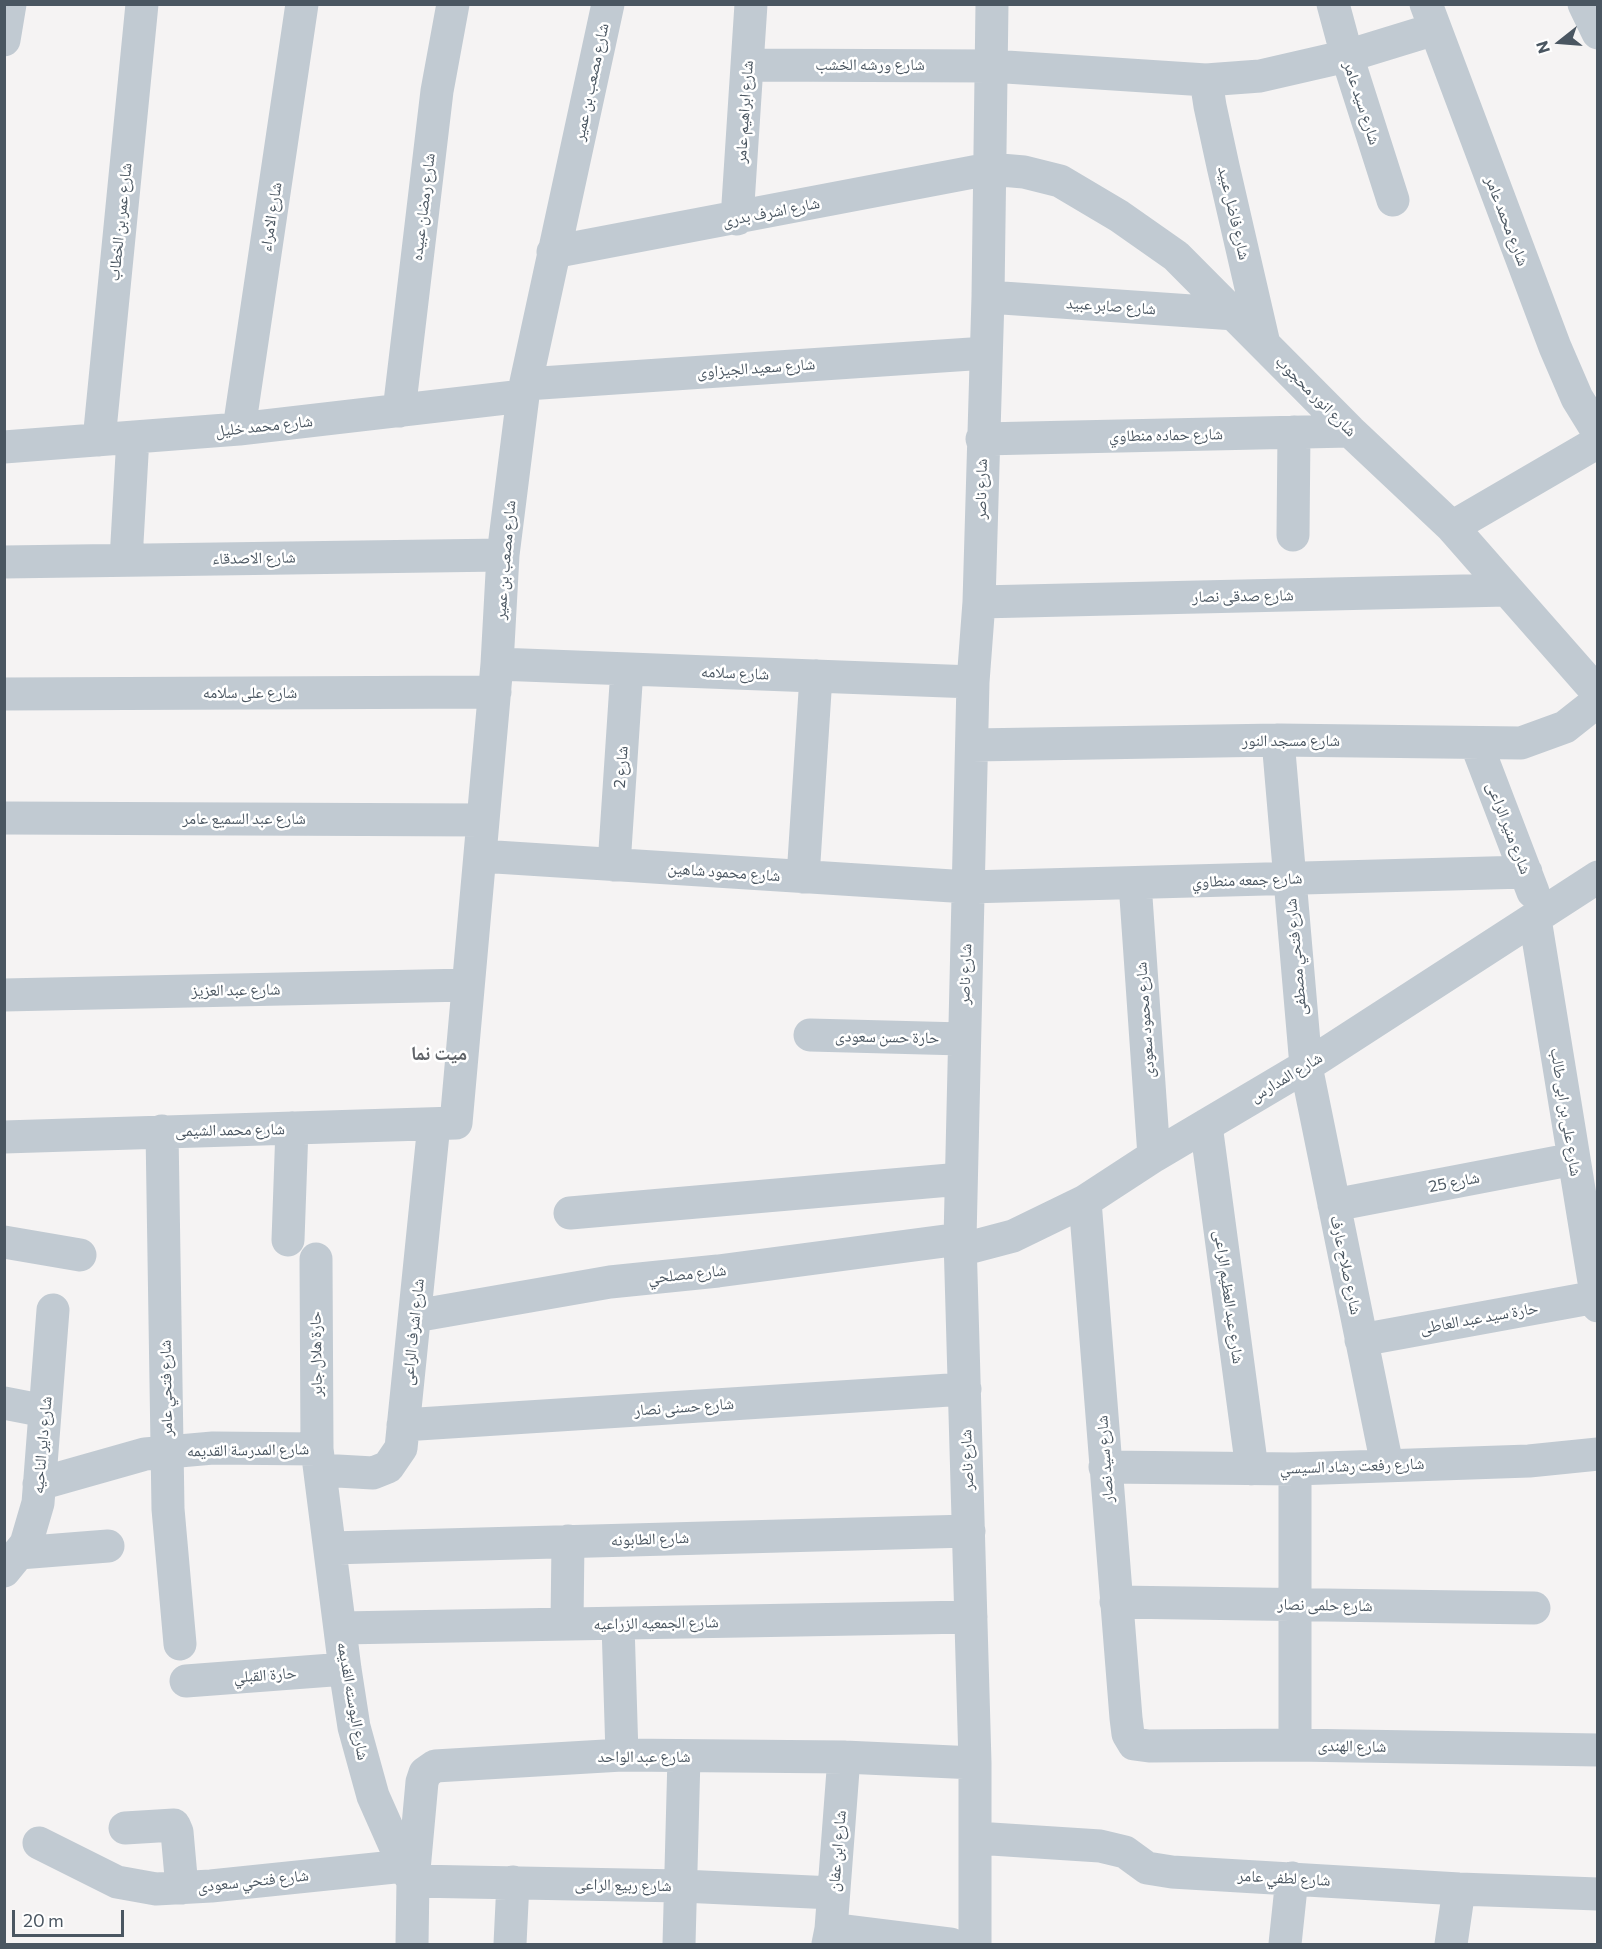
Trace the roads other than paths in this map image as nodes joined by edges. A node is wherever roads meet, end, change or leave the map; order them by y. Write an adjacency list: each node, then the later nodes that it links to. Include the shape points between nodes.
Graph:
1 (10, 4): 12 (street)
2 (142, 4): 33 (street, شارع عمر بن الخطاب)
3 (302, 4): 27 (street, شارع الامراء)
4 (453, 4): 26 (street, شارع رمضان عبيده, via 437,91)
5 (608, 4): 20 (street, شارع مصعب بن عمير)
6 (751, 4): 14 (street, شارع ابراهيم عامر)
7 (992, 4): 15 (street, شارع ناصر)
8 (1333, 4): 13 (street, شارع سيد عامر)
9 (1584, 4): 11 (street)
10 (1431, 17): 13 (street); 30 (street, شارع محمد عامر, via 1555,347 1577,398)
11 (1598, 33)
12 (4, 40)
13 (1347, 56): 16 (street, via 1260,76); 18 (street, شارع سيد عامر)
14 (748, 64): 15 (street, شارع ورشه الخشب); 19 (street, شارع ابراهيم عامر)
15 (992, 66): 16 (street); 17 (street, شارع ناصر)
16 (1206, 80): 23 (street, شارع فاضل عبيد)
17 (989, 169): 19 (street, شارع اشرف بدرى); 21 (street, شارع ناصر); 22 (street, شارع انور محجوب, via 1060,181 1090,198 1176,256)
18 (1393, 200)
19 (737, 219): 20 (street, شارع اشرف بدرى)
20 (553, 252): 25 (street, شارع مصعب بن عمير)
21 (988, 297): 22 (street, شارع صابر عبيد); 24 (street, شارع ناصر)
22 (1235, 314): 23 (street, شارع انور محجوب)
23 (1264, 344): 28 (street, شارع انور محجوب)
24 (986, 353): 25 (street, شارع سعيد الجيزاوى); 32 (street, شارع ناصر)
25 (524, 390): 26 (street, شارع محمد خليل); 38 (street, شارع مصعب بن عمير)
26 (399, 411): 27 (street, شارع محمد خليل)
27 (239, 429): 31 (street, شارع محمد خليل)
28 (1350, 431): 29 (street, شارع حماده منطاوي); 36 (street, شارع انور محجوب)
29 (1294, 432): 32 (street, شارع حماده منطاوي); 37 (street)
30 (1598, 432)
31 (133, 437): 33 (street, شارع محمد خليل); 39 (street)
32 (982, 439): 42 (street, شارع ناصر)
33 (99, 440): 35 (street, شارع محمد خليل)
34 (1598, 442): 36 (street)
35 (4, 447)
36 (1452, 527): 41 (street, شارع انور محجوب)
37 (1293, 535)
38 (503, 555): 39 (street, شارع الاصدقاء); 45 (street, شارع مصعب بن عمير)
39 (126, 560): 40 (street, شارع الاصدقاء)
40 (4, 562)
41 (1507, 590): 42 (street, شارع صدقى نصار); 47 (street, شارع انور محجوب)
42 (979, 602): 46 (street, شارع ناصر)
43 (627, 669): 44 (street, شارع سلامه); 45 (street, شارع سلامه); 56 (street, شارع 2)
44 (816, 676): 46 (street, شارع سلامه); 58 (street)
45 (496, 678): 48 (street, شارع على سلامه); 54 (street, شارع مصعب بن عمير)
46 (973, 682): 52 (street, شارع ناصر)
47 (1598, 693)
48 (4, 694)
49 (1598, 701): 51 (street, شارع مسجد النور, via 1565,727 1521,743)
50 (1278, 740): 51 (street, شارع مسجد النور); 52 (street, شارع مسجد النور); 60 (street, شارع فتحي مصطفى)
51 (1476, 743): 57 (street, شارع منير الراعى)
52 (973, 745): 62 (street, شارع ناصر)
53 (4, 818): 54 (street, شارع عبد السميع عامر)
54 (483, 820): 55 (street, شارع مصعب بن عمير)
55 (480, 856): 56 (street, شارع محمود شاهين); 64 (street, شارع مصعب بن عمير)
56 (614, 864): 58 (street, شارع محمود شاهين)
57 (1526, 872): 60 (street, شارع جمعه منطاوي); 63 (street, شارع منير الراعى)
58 (803, 877): 62 (street, شارع محمود شاهين)
59 (1598, 877): 63 (street, شارع المدارس)
60 (1290, 879): 61 (street, شارع جمعه منطاوي); 68 (street, شارع فتحي مصطفى)
61 (1135, 883): 62 (street, شارع جمعه منطاوي); 74 (street, شارع محمود سعودى)
62 (968, 887): 67 (street, شارع ناصر)
63 (1538, 916): 68 (street, شارع المدارس); 75 (street, شارع على بن ابى طالب)
64 (468, 985): 65 (street, شارع عبد العزيز); 69 (street, شارع مصعب بن عمير)
65 (4, 995)
66 (810, 1035): 67 (street, حارة حسن سعودى)
67 (963, 1039): 76 (street, شارع ناصر)
68 (1306, 1066): 70 (street, شارع المدارس); 78 (street, شارع صلاح عارف)
69 (445, 1124): 71 (street, شارع محمد الشيمى); 87 (street, شارع اشرف الراعى)
70 (1206, 1125): 74 (street, شارع المدارس); 98 (street, شارع عبد العظيم الراعى)
71 (292, 1128): 72 (street, شارع محمد الشيمى); 80 (street)
72 (162, 1131): 73 (street, شارع محمد الشيمى); 93 (street, شارع فتحي عامر)
73 (4, 1137)
74 (1154, 1156): 77 (street, شارع المدارس)
75 (1574, 1159): 78 (street, شارع 25); 85 (street, شارع على بن ابى طالب)
76 (961, 1179): 79 (street); 82 (street, شارع ناصر)
77 (1085, 1201): 82 (street, شارع المدارس, via 1013,1236); 97 (street, شارع سيد نصار)
78 (1334, 1205): 88 (street, شارع صلاح عارف)
79 (570, 1213)
80 (288, 1240)
81 (4, 1242): 83 (street)
82 (960, 1244): 87 (street, شارع مصلحي, via 610,1282); 89 (street, شارع ناصر)
83 (80, 1255)
84 (315, 1259): 95 (street, حارة هلال جابر)
85 (1597, 1301): 88 (street, حارة سيد عبد العاطى)
86 (53, 1310): 91 (street, شارع داير الناحيه)
87 (415, 1316): 92 (street, شارع اشرف الراعى)
88 (1361, 1340): 96 (street, شارع صلاح عارف)
89 (965, 1389): 92 (street, شارع حسنى نصار); 101 (street, شارع ناصر)
90 (4, 1403): 91 (street)
91 (45, 1411): 100 (street, شارع داير الناحيه)
92 (403, 1425): 95 (street, شارع اشرف الراعى, via 401,1448 388,1467 373,1473)
93 (167, 1452): 95 (street, شارع المدرسة القديمه, via 213,1448); 100 (street, شارع المدرسة القديمه, via 145,1454); 113 (street, شارع فتحي عامر)
94 (1598, 1454): 96 (street, شارع رفعت رشاد السيسي)
95 (319, 1460): 105 (street, شارع البوسته القديمه)
96 (1387, 1465): 99 (street, شارع رفعت رشاد السيسي)
97 (1105, 1467): 98 (street, شارع رفعت رشاد السيسي); 106 (street, شارع سيد نصار)
98 (1252, 1469): 99 (street, شارع رفعت رشاد السيسي)
99 (1295, 1469): 107 (street)
100 (39, 1484): 103 (street, شارع داير الناحيه, via 38,1503)
101 (969, 1531): 102 (street, شارع الطابونه); 109 (street, شارع ناصر)
102 (568, 1541): 105 (street, شارع الطابونه); 110 (street)
103 (15, 1545): 104 (street)
104 (108, 1546)
105 (330, 1548): 112 (street, شارع البوسته القديمه)
106 (1116, 1602): 107 (street, شارع حلمى نصار); 116 (street, شارع سيد نصار)
107 (1295, 1605): 108 (street, شارع حلمى نصار); 117 (street)
108 (1534, 1608)
109 (971, 1617): 111 (street, شارع الجمعيه الزراعيه); 122 (street, شارع ناصر)
110 (567, 1624): 111 (street, شارع الجمعيه الزراعيه); 112 (street, شارع الجمعيه الزراعيه)
111 (618, 1624): 119 (street)
112 (340, 1628): 114 (street, شارع البوسته القديمه)
113 (180, 1644)
114 (345, 1669): 115 (street, حارة القبلي); 126 (street, شارع البوسته القديمه, via 362,1761 373,1796)
115 (186, 1681)
116 (1126, 1718): 117 (street, شارع الهندى, via 1134,1744)
117 (1295, 1745): 118 (street, شارع الهندى)
118 (1598, 1750)
119 (622, 1755): 120 (street, شارع عبد الواحد); 126 (street, شارع عبد الواحد, via 431,1767 422,1782)
120 (684, 1757): 121 (street, شارع عبد الواحد); 129 (street)
121 (844, 1757): 122 (street, شارع عبد الواحد); 132 (street, شارع ابن عفان)
122 (975, 1763): 124 (street, شارع ناصر)
123 (125, 1828): 130 (street, via 174,1825)
124 (976, 1838): 127 (street, شارع لطفي عامر, via 1100,1846 1125,1852 1147,1868 1172,1872); 139 (street, شارع ناصر)
125 (39, 1843): 130 (street, شارع فتحي سعودى, via 117,1882 156,1889)
126 (409, 1873): 128 (street, شارع ربيع الراعى); 130 (street, شارع فتحي سعودى); 135 (street, شارع البوسته القديمه)
127 (1292, 1878): 131 (street, شارع لطفي عامر); 140 (street)
128 (513, 1882): 129 (street, شارع ربيع الراعى); 136 (street)
129 (682, 1886): 132 (street, شارع ربيع الراعى); 137 (street)
130 (182, 1888)
131 (1459, 1889): 133 (street, شارع لطفي عامر); 141 (street)
132 (833, 1893): 134 (street, شارع ابن عفان)
133 (1598, 1894)
134 (829, 1936): 138 (street)
135 (412, 1944)
136 (510, 1944)
137 (679, 1944)
138 (951, 1944)
139 (975, 1944)
140 (1285, 1944)
141 (1451, 1944)

